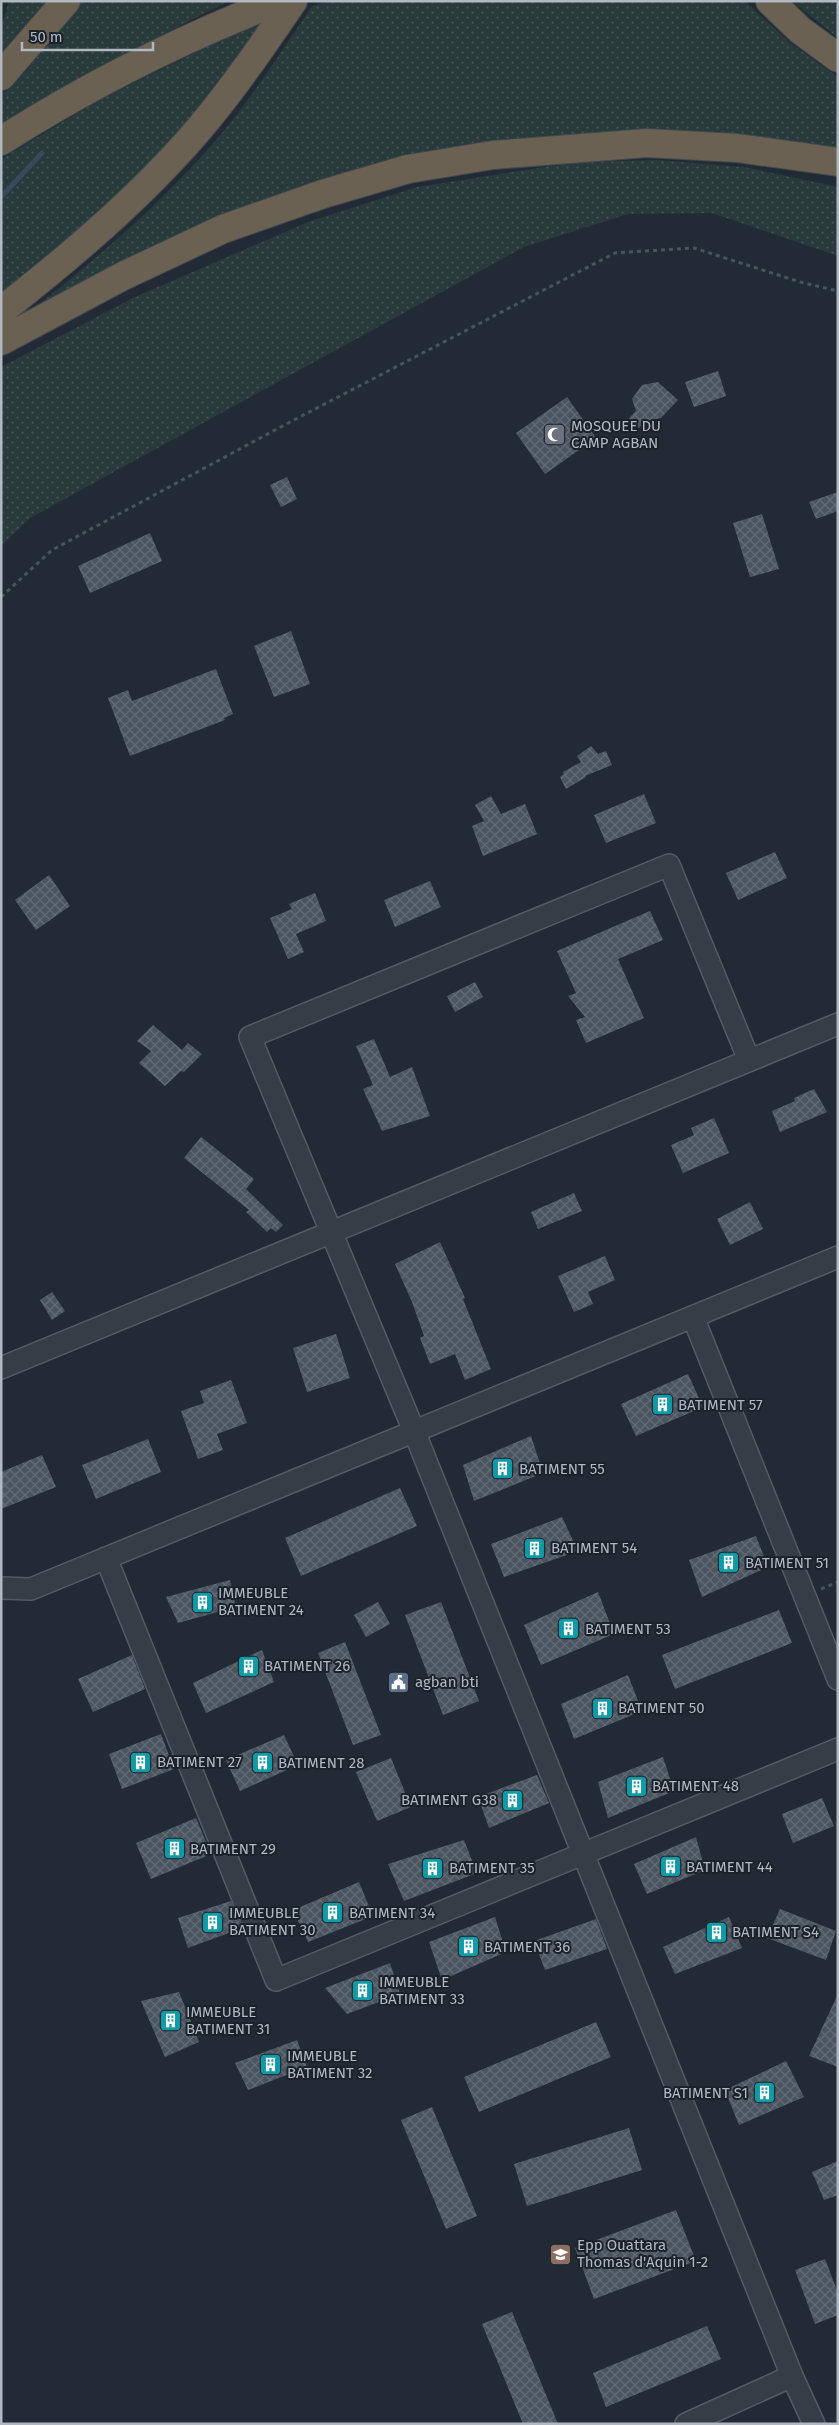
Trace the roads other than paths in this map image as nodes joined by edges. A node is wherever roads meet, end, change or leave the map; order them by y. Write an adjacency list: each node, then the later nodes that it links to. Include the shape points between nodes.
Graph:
1 (66, 1): 6 (highway)
2 (278, 1): 7 (highway, via 209,28 118,72)
3 (293, 1): 9 (highway, via 198,130 133,198 71,255)
4 (770, 1): 5 (highway, via 800,30)
5 (838, 58)
6 (1, 76)
7 (1, 141)
8 (838, 162): 10 (highway, via 737,148 647,144 493,155 408,169 222,229 123,276)
9 (1, 311)
10 (1, 341)
11 (838, 1024): 12 (lane)
12 (749, 1060): 13 (lane); 13 (lane, via 669,865 250,1037)
13 (330, 1233): 16 (lane); 17 (lane)
14 (838, 1257): 15 (lane)
15 (693, 1317): 17 (lane); 20 (lane)
16 (1, 1368)
17 (414, 1431): 18 (lane); 22 (lane)
18 (106, 1558): 19 (lane, via 31,1589); 22 (lane, via 276,1980)
19 (1, 1588)
20 (838, 1679)
21 (838, 1749): 22 (lane)
22 (584, 1853): 23 (lane)
23 (792, 2376): 24 (lane); 25 (lane)
24 (686, 2424)
25 (814, 2424)

